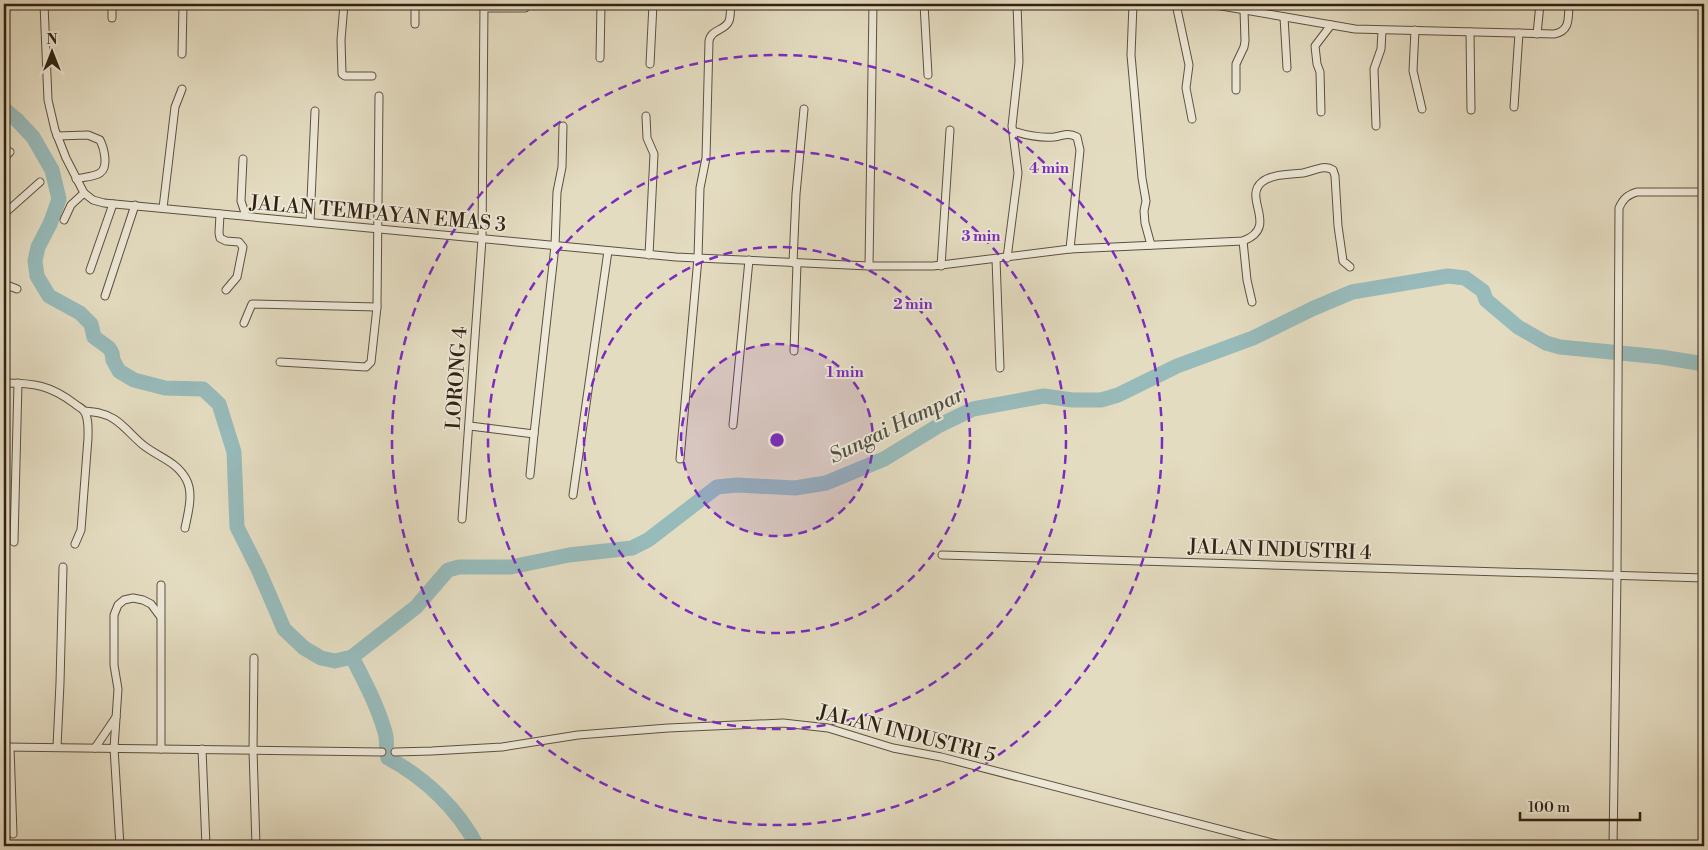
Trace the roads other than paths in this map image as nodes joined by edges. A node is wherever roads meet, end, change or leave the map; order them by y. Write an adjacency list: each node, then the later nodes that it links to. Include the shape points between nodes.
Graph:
1 (44, 4): 50 (street, via 48,100)
2 (112, 4): 21 (street)
3 (184, 4): 29 (street)
4 (344, 4): 34 (street, via 342,74)
5 (415, 4): 22 (street)
6 (601, 4): 30 (street)
7 (653, 4): 31 (street)
8 (731, 4): 74 (street, via 729,21 711,34 709,41 706,158 700,188)
9 (873, 4): 79 (street)
10 (924, 4): 33 (street)
11 (1017, 4): 49 (street, via 1019,62)
12 (1134, 4): 70 (street, via 1131,55 1146,201 1144,223)
13 (1176, 4): 45 (street, via 1189,65 1186,88)
14 (1210, 4): 19 (street)
15 (1540, 4): 28 (street)
16 (1569, 4): 28 (street, via 1568,25 1564,31)
17 (484, 6): 18 (street); 67 (street, LORONG 4)
18 (525, 8)
19 (1244, 10): 20 (street); 36 (street, via 1244,47 1236,64)
20 (1284, 17): 23 (street); 32 (street)
21 (112, 18)
22 (415, 24)
23 (1331, 26): 25 (street); 43 (street, via 1315,46 1320,72)
24 (1416, 30): 25 (street); 26 (street); 39 (street, via 1413,71)
25 (1382, 31): 47 (street, via 1381,49 1374,69)
26 (1470, 32): 27 (street); 41 (street)
27 (1518, 33): 28 (street); 38 (street)
28 (1537, 34)
29 (182, 54)
30 (600, 58)
31 (650, 64)
32 (1287, 68)
33 (928, 75)
34 (372, 76)
35 (182, 89): 60 (street, via 175,107)
36 (1236, 90)
37 (379, 96): 66 (street)
38 (1514, 107)
39 (1422, 108)
40 (804, 109): 78 (street, via 796,194)
41 (1471, 110)
42 (315, 111): 65 (street)
43 (1321, 112)
44 (646, 116): 73 (street, via 646,138 654,154)
45 (1192, 119)
46 (563, 126): 69 (street)
47 (1376, 126)
48 (950, 130): 80 (street)
49 (1013, 131): 71 (street, via 1025,135 1077,137 1080,150); 75 (street, via 1018,173)
50 (57, 136): 54 (street); 54 (street, via 88,135 100,140 103,146 103,170 99,174)
51 (10, 152): 52 (street)
52 (4, 158)
53 (243, 159): 63 (street, via 241,201)
54 (76, 179): 57 (street)
55 (40, 182): 61 (street)
56 (1704, 192): 108 (street, via 1637,192 1629,194 1619,208)
57 (84, 193): 58 (street, JALAN TEMPAYAN EMAS 3, via 93,200); 64 (street, via 71,205)
58 (113, 204): 59 (street, JALAN TEMPAYAN EMAS 3); 82 (street)
59 (135, 205): 60 (street, JALAN TEMPAYAN EMAS 3); 86 (street)
60 (163, 208): 62 (street, JALAN TEMPAYAN EMAS 3)
61 (4, 214)
62 (220, 214): 63 (street, JALAN TEMPAYAN EMAS 3); 85 (street, via 220,238 239,242 243,247 237,277)
63 (246, 216): 65 (street, JALAN TEMPAYAN EMAS 3)
64 (64, 220)
65 (310, 222): 66 (street, JALAN TEMPAYAN EMAS 3)
66 (378, 229): 67 (street, JALAN TEMPAYAN EMAS 3); 88 (street)
67 (482, 239): 69 (street, JALAN TEMPAYAN EMAS 3); 96 (street, LORONG 4)
68 (1243, 240): 70 (street, JALAN TEMPAYAN EMAS 3); 81 (street, via 1259,229 1256,195 1263,182 1329,168 1335,176 1343,261); 87 (street)
69 (555, 246): 72 (street, JALAN TEMPAYAN EMAS 3); 98 (street)
70 (1151, 246): 71 (street, JALAN TEMPAYAN EMAS 3)
71 (1070, 249): 75 (street, JALAN TEMPAYAN EMAS 3)
72 (608, 251): 73 (street, JALAN TEMPAYAN EMAS 3); 101 (street)
73 (648, 255): 74 (street, JALAN TEMPAYAN EMAS 3)
74 (698, 258): 77 (street, JALAN TEMPAYAN EMAS 3); 99 (street)
75 (1007, 258): 76 (street, JALAN TEMPAYAN EMAS 3)
76 (996, 259): 80 (street, JALAN TEMPAYAN EMAS 3); 92 (street)
77 (748, 260): 78 (street, JALAN TEMPAYAN EMAS 3); 97 (street)
78 (795, 263): 79 (street, JALAN TEMPAYAN EMAS 3); 90 (street)
79 (869, 266): 80 (street, JALAN TEMPAYAN EMAS 3)
80 (941, 266)
81 (1350, 267)
82 (90, 270)
83 (4, 284): 84 (street)
84 (17, 289)
85 (226, 290)
86 (105, 296)
87 (1252, 302)
88 (377, 307): 89 (street, via 252,304); 91 (street, via 371,362 366,367)
89 (244, 324)
90 (794, 350)
91 (280, 362)
92 (1000, 368)
93 (18, 383): 94 (street); 95 (street, via 47,387); 104 (street)
94 (4, 384)
95 (84, 411): 103 (street, via 115,419 145,447 176,465 189,490); 105 (street, via 88,438 81,530)
96 (470, 426): 98 (street); 102 (street, LORONG 4)
97 (733, 426)
98 (534, 434): 100 (street)
99 (680, 459)
100 (530, 475)
101 (574, 495)
102 (462, 519)
103 (185, 528)
104 (14, 542)
105 (75, 544)
106 (942, 555): 108 (street, JALAN INDUSTRI 4)
107 (63, 568): 115 (street)
108 (1617, 575): 109 (street, JALAN INDUSTRI 4); 128 (street)
109 (1704, 578)
110 (161, 585): 111 (street)
111 (160, 616): 113 (street, via 151,604 143,600 133,598 118,605 114,615 114,665 118,689); 118 (street)
112 (254, 658): 120 (street)
113 (116, 717): 116 (street); 117 (street)
114 (7, 747): 115 (street); 123 (street)
115 (57, 747): 116 (street)
116 (95, 748): 117 (street)
117 (114, 748): 118 (street); 124 (street)
118 (162, 749): 119 (street)
119 (202, 749): 120 (street); 125 (street)
120 (253, 750): 121 (street); 126 (street)
121 (382, 752)
122 (395, 752): 127 (street, JALAN INDUSTRI 5, via 502,747 578,735 783,723 828,728 893,748 941,757)
123 (13, 834)
124 (120, 846)
125 (206, 846)
126 (256, 846)
127 (1284, 846)
128 (1612, 846)

